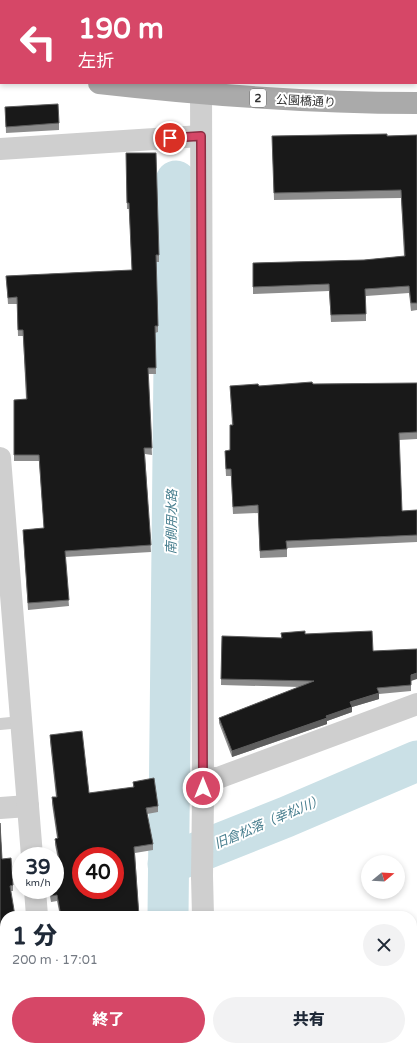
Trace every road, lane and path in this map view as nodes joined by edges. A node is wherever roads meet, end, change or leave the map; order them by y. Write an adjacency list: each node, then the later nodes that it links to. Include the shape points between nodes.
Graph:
1 (116, 84): 2 (main road, 公園橋通り / 2)
2 (201, 89): 3 (main road, 公園橋通り / 2, via 310,101); 4 (street)
3 (417, 103)
4 (201, 136): 5 (street); 12 (street)
5 (0, 149)
6 (0, 458): 7 (street)
7 (2, 500): 8 (street)
8 (4, 546): 10 (street)
9 (417, 704): 12 (street, via 218,778)
10 (21, 722): 11 (lane); 13 (street)
11 (0, 724)
12 (203, 788): 18 (street)
13 (28, 806): 14 (street); 15 (street)
14 (0, 808)
15 (31, 847)
16 (36, 899): 17 (street)
17 (37, 911)
18 (203, 911)

